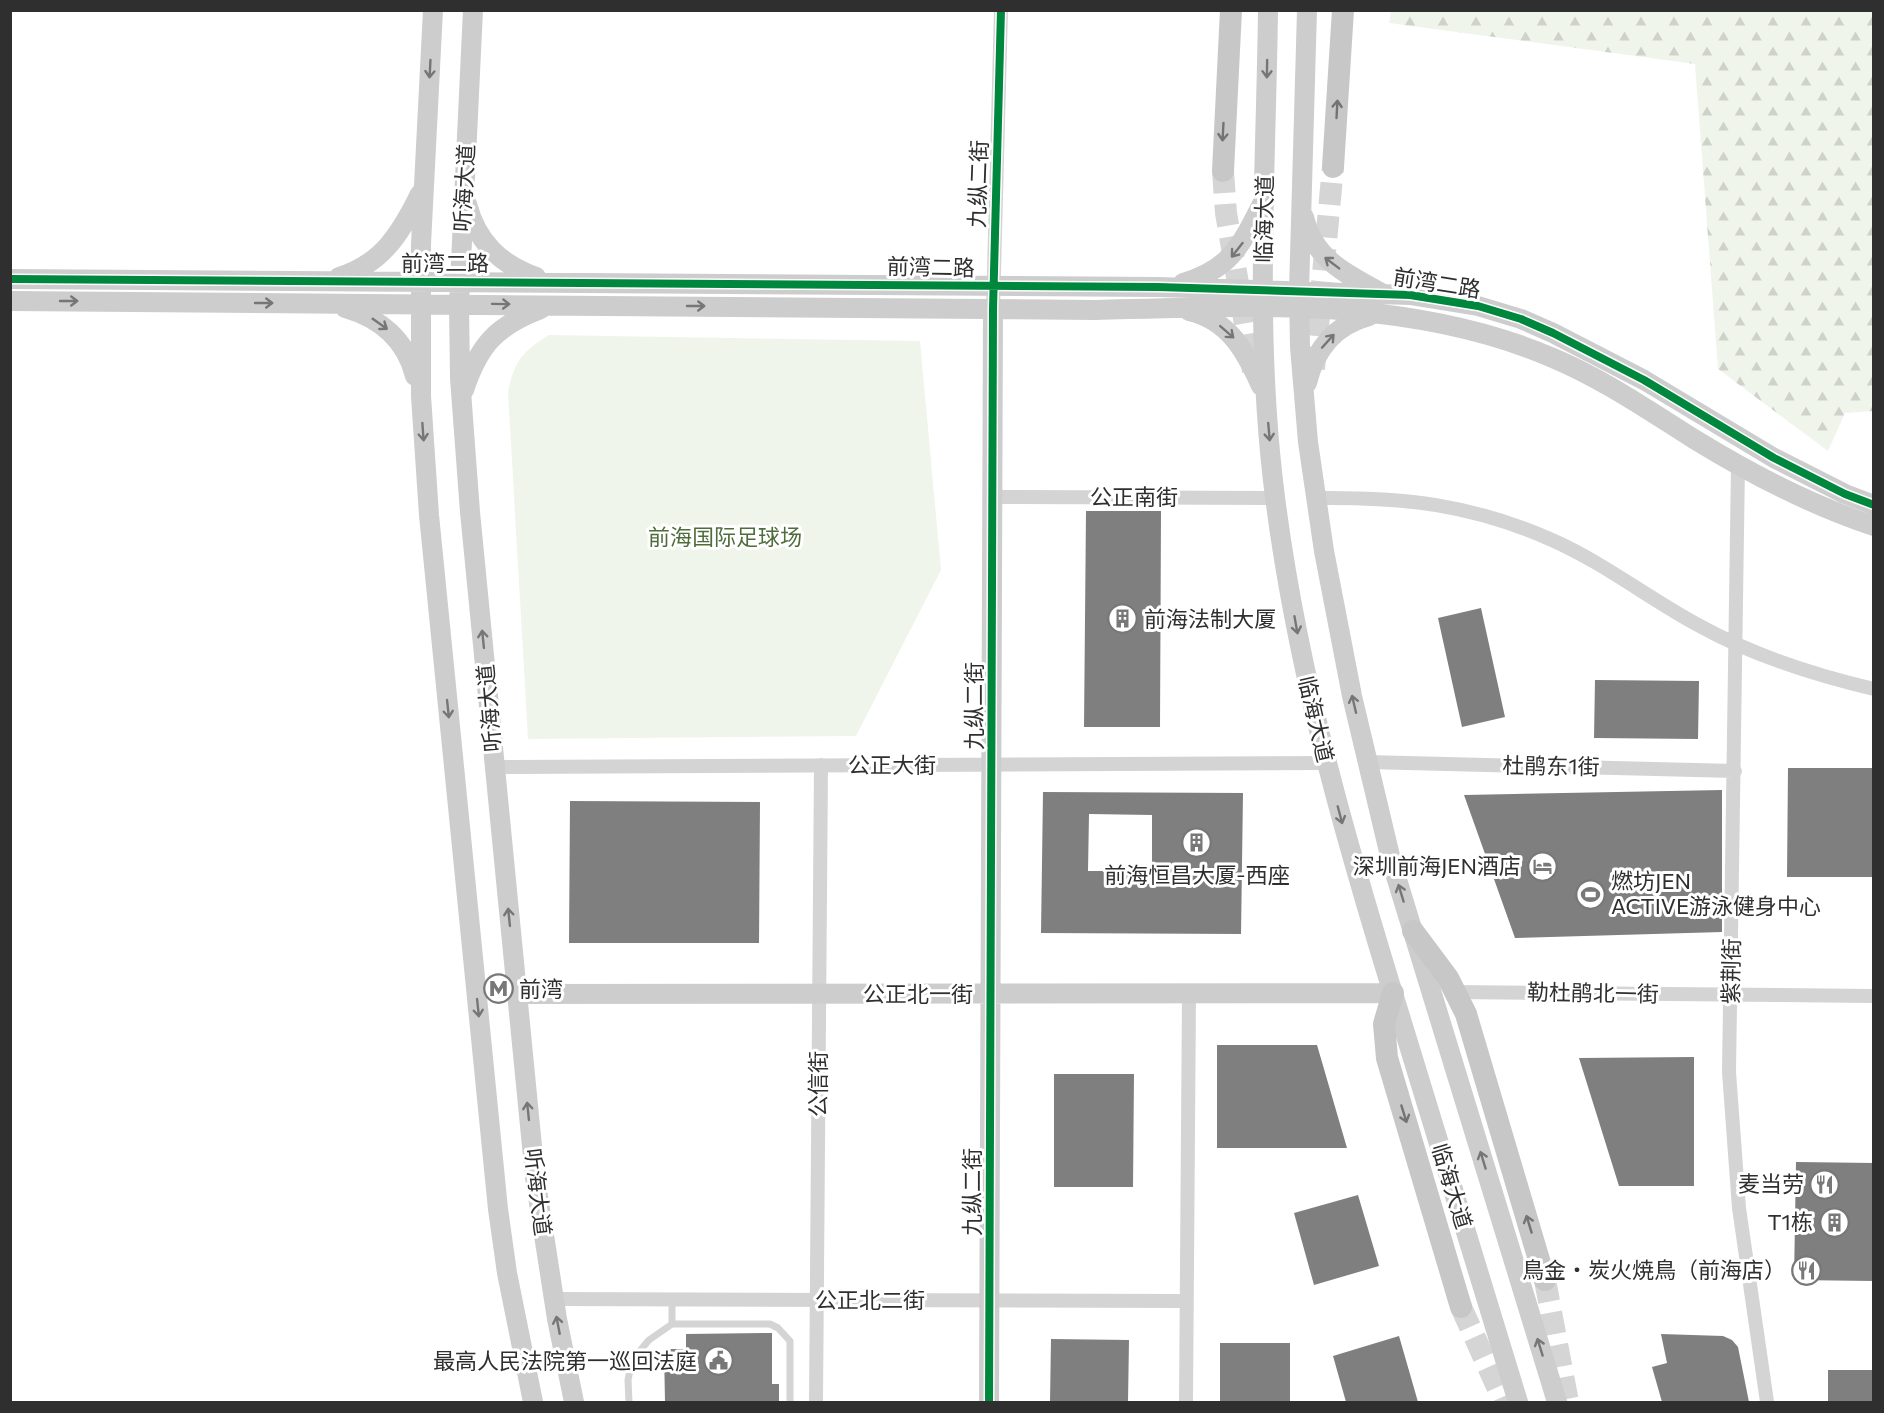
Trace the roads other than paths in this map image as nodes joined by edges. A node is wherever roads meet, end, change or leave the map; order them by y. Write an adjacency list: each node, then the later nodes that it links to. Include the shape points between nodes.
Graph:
1 (433, 10): 10 (main road, 听海大道, one-way to 10)
2 (472, 10): 11 (main road, 听海大道)
3 (1001, 10): 19 (street, 九纵二街)
4 (1231, 10): 9 (main road, one-way to 9)
5 (1268, 10): 12 (main road, 临海大道, one-way to 12)
6 (1307, 10): 13 (main road, 临海大道)
7 (1343, 10): 8 (main road, one-way to 7)
8 (1333, 167)
9 (1223, 171)
10 (423, 186): 15 (main road, via 398,235 381,255 341,276); 16 (main road, 听海大道)
11 (464, 192): 17 (main road, 听海大道); 18 (main road, via 476,229 494,254 521,272)
12 (1265, 199): 20 (main road, one-way to 20, via 1245,240 1228,260 1202,277); 22 (main road, 临海大道)
13 (1302, 208): 21 (main road, one-way to 13, via 1326,260 1306,227); 24 (main road, 临海大道)
14 (10, 279): 15 (main road, 前湾二路)
15 (316, 280): 16 (main road, 前湾二路)
16 (420, 281): 17 (main road, 前湾二路); 26 (main road, 听海大道)
17 (459, 281): 18 (main road, 前湾二路); 27 (main road, 听海大道)
18 (562, 282): 19 (main road, 前湾二路)
19 (993, 285): 20 (main road, 前湾二路); 30 (street, 九纵二街)
20 (1158, 287): 22 (main road, 前湾二路)
21 (1383, 293): 24 (main road, 前湾二路); 40 (main road, 前湾二路, via 1478,306 1542,328 1644,380 1774,458)
22 (1263, 299): 24 (main road, 前湾二路); 29 (main road, 前湾二路); 34 (main road, 临海大道)
23 (10, 301): 25 (main road, 前湾二路, one-way to 25)
24 (1299, 301): 31 (main road, 前湾二路); 32 (main road, 临海大道)
25 (325, 303): 26 (main road, 前湾二路); 33 (main road, one-way to 33, via 362,313 387,329 407,354)
26 (420, 303): 27 (main road, 前湾二路); 33 (main road, 听海大道)
27 (459, 304): 28 (main road, 前湾二路, one-way to 28); 35 (main road, 听海大道)
28 (560, 305): 30 (main road, 前湾二路, one-way to 30); 35 (main road, via 521,316 493,335 472,367)
29 (1175, 308): 30 (main road, 前湾二路); 34 (main road, one-way to 34, via 1209,319 1233,336 1245,352)
30 (993, 309): 37 (main road, 九纵二街)
31 (1376, 314): 32 (main road, one-way to 31, via 1313,362 1332,335 1356,319); 36 (main road, 前湾二路, via 1453,325 1554,358 1645,406)
32 (1305, 391): 39 (main road, 临海大道)
33 (421, 396): 67 (main road, 听海大道, one-way to 67, via 429,515 498,1209)
34 (1265, 396): 38 (main road, 临海大道, one-way to 38)
35 (462, 398): 48 (main road, 听海大道, one-way to 35)
36 (1738, 465): 41 (main road, 前湾二路, via 1800,497); 42 (street, 紫荆街)
37 (993, 498): 38 (street, 公正南街); 47 (main road, 九纵二街)
38 (1275, 498): 45 (main road, 临海大道, one-way to 45, via 1301,654)
39 (1316, 498): 42 (street, via 1412,500 1515,525 1586,556 1699,626); 44 (main road, 临海大道, one-way to 39)
40 (1874, 505)
41 (1874, 526)
42 (1737, 644): 43 (street, via 1814,673); 49 (street, 紫荆街)
43 (1874, 688)
44 (1367, 762): 49 (street, 杜鹃东1街); 50 (main road, 临海大道, one-way to 44)
45 (1326, 763): 47 (street, 公正大街); 52 (main road, 临海大道, one-way to 52)
46 (821, 765): 47 (street, 公正大街); 48 (street, 公正大街); 54 (street, 公信街)
47 (992, 765): 55 (main road, 九纵二街)
48 (494, 766): 53 (main road, 听海大道, one-way to 48)
49 (1735, 771): 57 (street, 紫荆街)
50 (1413, 931): 51 (main road); 75 (main road, 临海大道, one-way to 50)
51 (1456, 992): 57 (street, 勒杜鹃北一街); 59 (main road, one-way to 51, via 1472,1031)
52 (1393, 993): 56 (main road, 公正北一街); 65 (main road, one-way to 65, via 1384,1024 1387,1058); 74 (main road, 临海大道)
53 (516, 994): 54 (main road, 公正北一街); 60 (main road, 听海大道, one-way to 53, via 535,1177)
54 (819, 994): 55 (main road, 公正北一街); 62 (street, 公信街)
55 (991, 994): 56 (main road, 公正北一街); 63 (main road, 九纵二街)
56 (1189, 994): 64 (street)
57 (1731, 995): 58 (street, 勒杜鹃北一街); 76 (street, 紫荆街, via 1729,1072 1735,1163)
58 (1874, 996)
59 (1545, 1280)
60 (554, 1299): 61 (street, 公正北二街); 68 (main road, 听海大道, one-way to 60)
61 (672, 1299): 62 (street, 公正北二街); 66 (lane)
62 (817, 1300): 63 (street, 公正北二街); 71 (street, 公信街)
63 (990, 1300): 64 (street, 公正北二街); 72 (main road, 九纵二街)
64 (1186, 1301): 73 (street)
65 (1461, 1307)
66 (672, 1324): 69 (lane, via 649,1340 632,1360); 70 (lane, via 770,1324 778,1328 790,1341)
67 (533, 1402)
68 (574, 1402)
69 (629, 1402)
70 (790, 1402)
71 (816, 1402)
72 (988, 1402)
73 (1186, 1402)
74 (1518, 1402)
75 (1557, 1402)
76 (1767, 1402)

